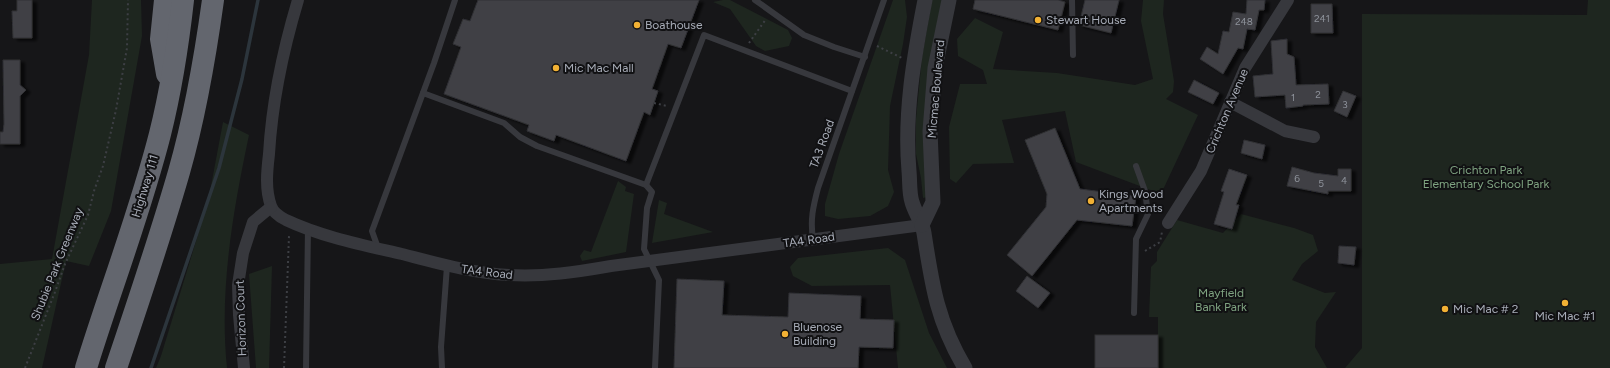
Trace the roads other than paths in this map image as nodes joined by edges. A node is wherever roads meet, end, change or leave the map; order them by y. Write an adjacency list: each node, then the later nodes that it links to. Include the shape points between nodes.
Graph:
1 (165, 0): 14 (highway, via 161,39)
2 (183, 0): 14 (highway, Highway 111)
3 (212, 0): 31 (highway, via 201,77 179,171)
4 (298, 0): 21 (street, via 285,43 269,142 267,175)
5 (455, 0): 16 (lane)
6 (755, 0): 13 (lane, via 804,35)
7 (884, 0): 13 (lane, TA3 Road)
8 (926, 0): 23 (street, Micmac Boulevard, via 908,111 912,201)
9 (949, 0): 23 (street, Micmac Boulevard, via 935,68 930,131 933,202)
10 (1072, 0): 12 (lane)
11 (1288, 0): 17 (street, Crichton Avenue, via 1245,68)
12 (1073, 55)
13 (865, 57): 15 (lane, TA3 Road)
14 (170, 90): 30 (highway, Highway 111, via 144,190)
15 (852, 91): 20 (lane, via 704,35); 25 (lane, TA3 Road, via 818,188 811,215)
16 (423, 92): 20 (lane, via 504,123 520,137 537,146); 26 (lane, via 372,231)
17 (1230, 102): 18 (street, via 1285,131); 22 (street, Crichton Avenue, via 1201,171)
18 (1314, 137)
19 (1136, 166): 29 (lane, via 1145,191 1148,214 1136,239)
20 (646, 185): 27 (lane, via 652,192 647,208 644,241)
21 (271, 207): 24 (street, TA4 Road, via 277,214); 32 (street, Horizon Court, via 253,222 243,253 238,285)
22 (1168, 223)
23 (922, 225): 25 (street, TA4 Road); 36 (street, Micmac Boulevard, via 940,316)
24 (308, 228): 26 (street, TA4 Road, via 342,240); 33 (lane)
25 (813, 240): 27 (street, TA4 Road)
26 (378, 248): 28 (street, TA4 Road)
27 (649, 262): 28 (street, TA4 Road, via 530,276 493,274); 35 (lane, via 659,280)
28 (447, 266): 34 (lane, via 441,347)
29 (1134, 313)
30 (86, 368)
31 (116, 368)
32 (244, 368)
33 (306, 368)
34 (442, 368)
35 (655, 368)
36 (965, 368)

